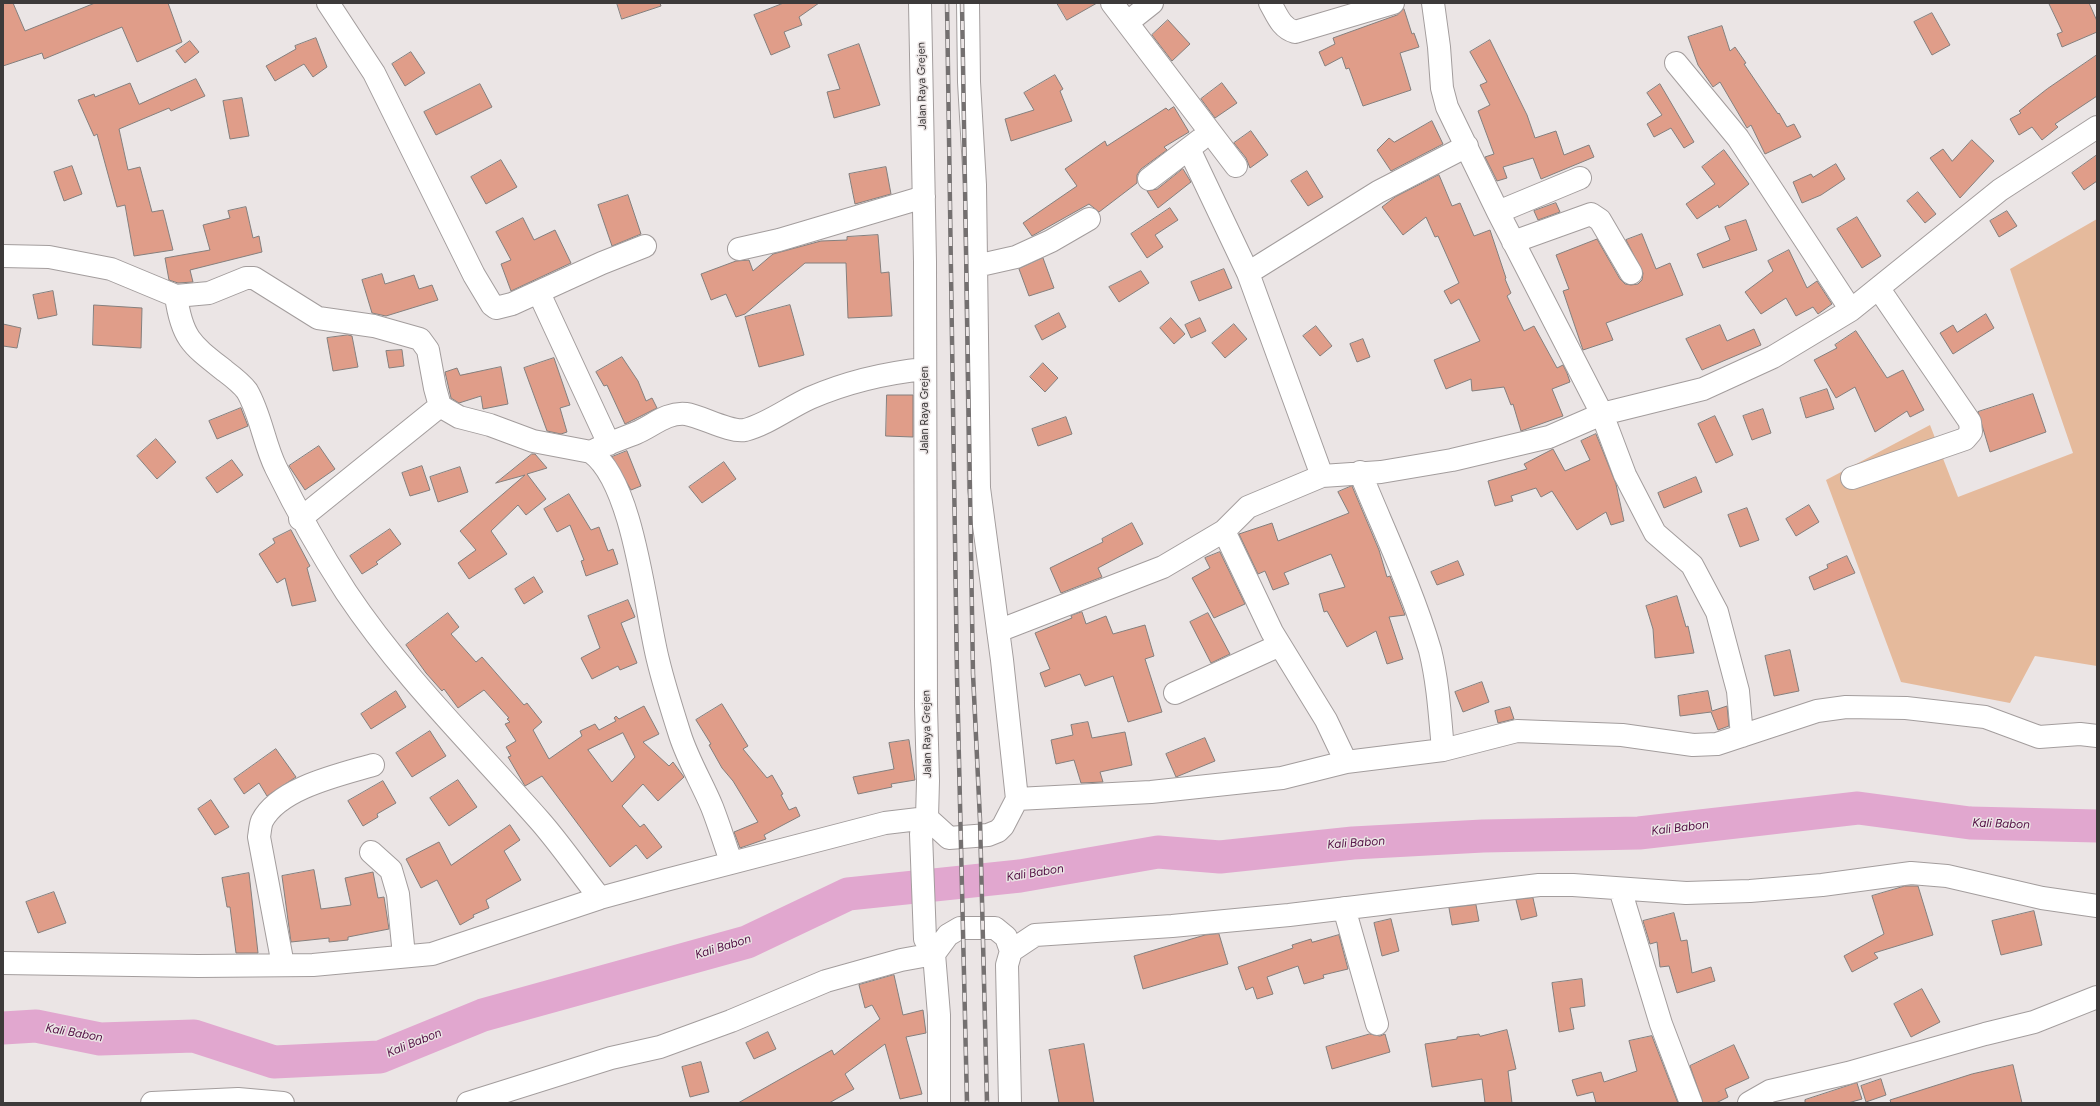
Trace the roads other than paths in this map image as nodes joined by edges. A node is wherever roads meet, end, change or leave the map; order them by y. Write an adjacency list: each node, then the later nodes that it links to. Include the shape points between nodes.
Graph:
1 (328, 3): 29 (street, via 374,73 489,302 495,307 504,307)
2 (920, 3): 18 (street, Jalan Raya Grejen)
3 (968, 3): 25 (street)
4 (1112, 3): 9 (street)
5 (1152, 3): 9 (street)
6 (1270, 3): 7 (street, via 1280,22 1288,30 1295,32)
7 (1393, 3)
8 (1433, 3): 13 (street, via 1442,88 1447,107)
9 (1128, 22): 12 (street)
10 (1676, 63): 31 (street, via 1738,138)
11 (2097, 127): 28 (street, via 2000,190 1943,234)
12 (1210, 131): 14 (street); 15 (street)
13 (1467, 146): 19 (street); 26 (street, via 1378,192)
14 (1189, 149): 17 (street); 26 (street)
15 (1236, 166)
16 (1580, 178): 19 (street)
17 (1149, 179)
18 (924, 197): 23 (street, via 779,240); 32 (street, Jalan Raya Grejen)
19 (1498, 212): 21 (street)
20 (1089, 220): 25 (street, via 1016,257)
21 (1513, 242): 27 (street, via 1591,214 1600,220); 34 (street)
22 (645, 246): 29 (street)
23 (739, 249)
24 (3, 256): 30 (street, via 49,257 111,269)
25 (976, 266): 41 (street, via 979,488)
26 (1248, 273): 37 (street, via 1290,382)
27 (1631, 273)
28 (1879, 289): 31 (street); 38 (street, via 1970,422 1971,432 1965,439)
29 (539, 293): 35 (street)
30 (176, 296): 33 (street, via 209,293 246,278 254,278 318,318 374,326 420,339 428,350); 39 (street, via 179,316 186,335 213,362 243,385 252,401 275,467 291,494)
31 (1851, 310): 34 (street, via 1773,357 1703,390)
32 (925, 369): 35 (street, via 888,373 832,388 763,424 742,430 687,414 673,415); 50 (street, Jalan Raya Grejen)
33 (440, 406): 35 (street, via 459,417 490,425 532,441); 39 (street)
34 (1602, 414): 36 (street, via 1549,437 1517,446 1381,472); 44 (street, via 1625,475 1655,533 1692,564 1717,612 1738,691)
35 (600, 448): 52 (street, via 598,458 607,470 626,513 658,659 680,737 712,808)
36 (1360, 472): 37 (street); 46 (street, via 1430,651 1440,708)
37 (1322, 476): 40 (street, via 1248,507)
38 (1852, 478)
39 (300, 519): 54 (street, via 347,593 404,670 541,822)
40 (1224, 530): 41 (street, via 1164,567); 42 (street, via 1249,587)
41 (998, 631): 49 (street)
42 (1280, 645): 43 (street); 47 (street, via 1326,720)
43 (1175, 693)
44 (1742, 736): 45 (street, via 1816,710 1846,707 1906,708 1985,717 2039,737 2080,734); 46 (street, via 1717,744 1693,745 1622,735 1517,731)
45 (2097, 736)
46 (1443, 750): 47 (street)
47 (1346, 762): 49 (street, via 1282,778 1151,792)
48 (373, 765): 61 (street, via 318,782 287,797 268,812 261,823 259,836)
49 (1016, 799): 50 (street, via 1003,826 988,835 949,838)
50 (924, 826): 52 (street, via 885,823); 57 (street, Jalan Raya Grejen)
51 (371, 852): 59 (street, via 391,870 396,888)
52 (731, 862): 54 (street)
53 (1620, 889): 55 (street, via 1686,893 1750,891 1822,885 1911,873 1947,876 2042,898); 56 (street, via 1539,885); 70 (street, via 1661,1024)
54 (600, 898): 59 (street, via 432,954)
55 (2097, 906)
56 (1344, 908): 58 (street, via 1172,926 1035,935); 63 (street)
57 (930, 947): 58 (street, via 960,928 995,928 1006,937); 67 (street, via 901,960 826,981 731,1021 660,1047 611,1058); 68 (street, Jalan Raya Grejen, via 939,1015)
58 (1011, 951): 69 (street, via 1007,965)
59 (404, 956): 61 (street, via 313,965)
60 (3, 963): 61 (street)
61 (283, 965)
62 (2097, 997): 64 (street, via 2034,1022)
63 (1377, 1024)
64 (1771, 1097): 71 (street)
65 (152, 1103): 66 (street, via 238,1099)
66 (283, 1103)
67 (468, 1103)
68 (938, 1103)
69 (1010, 1103)
70 (1691, 1103)
71 (1749, 1103)

